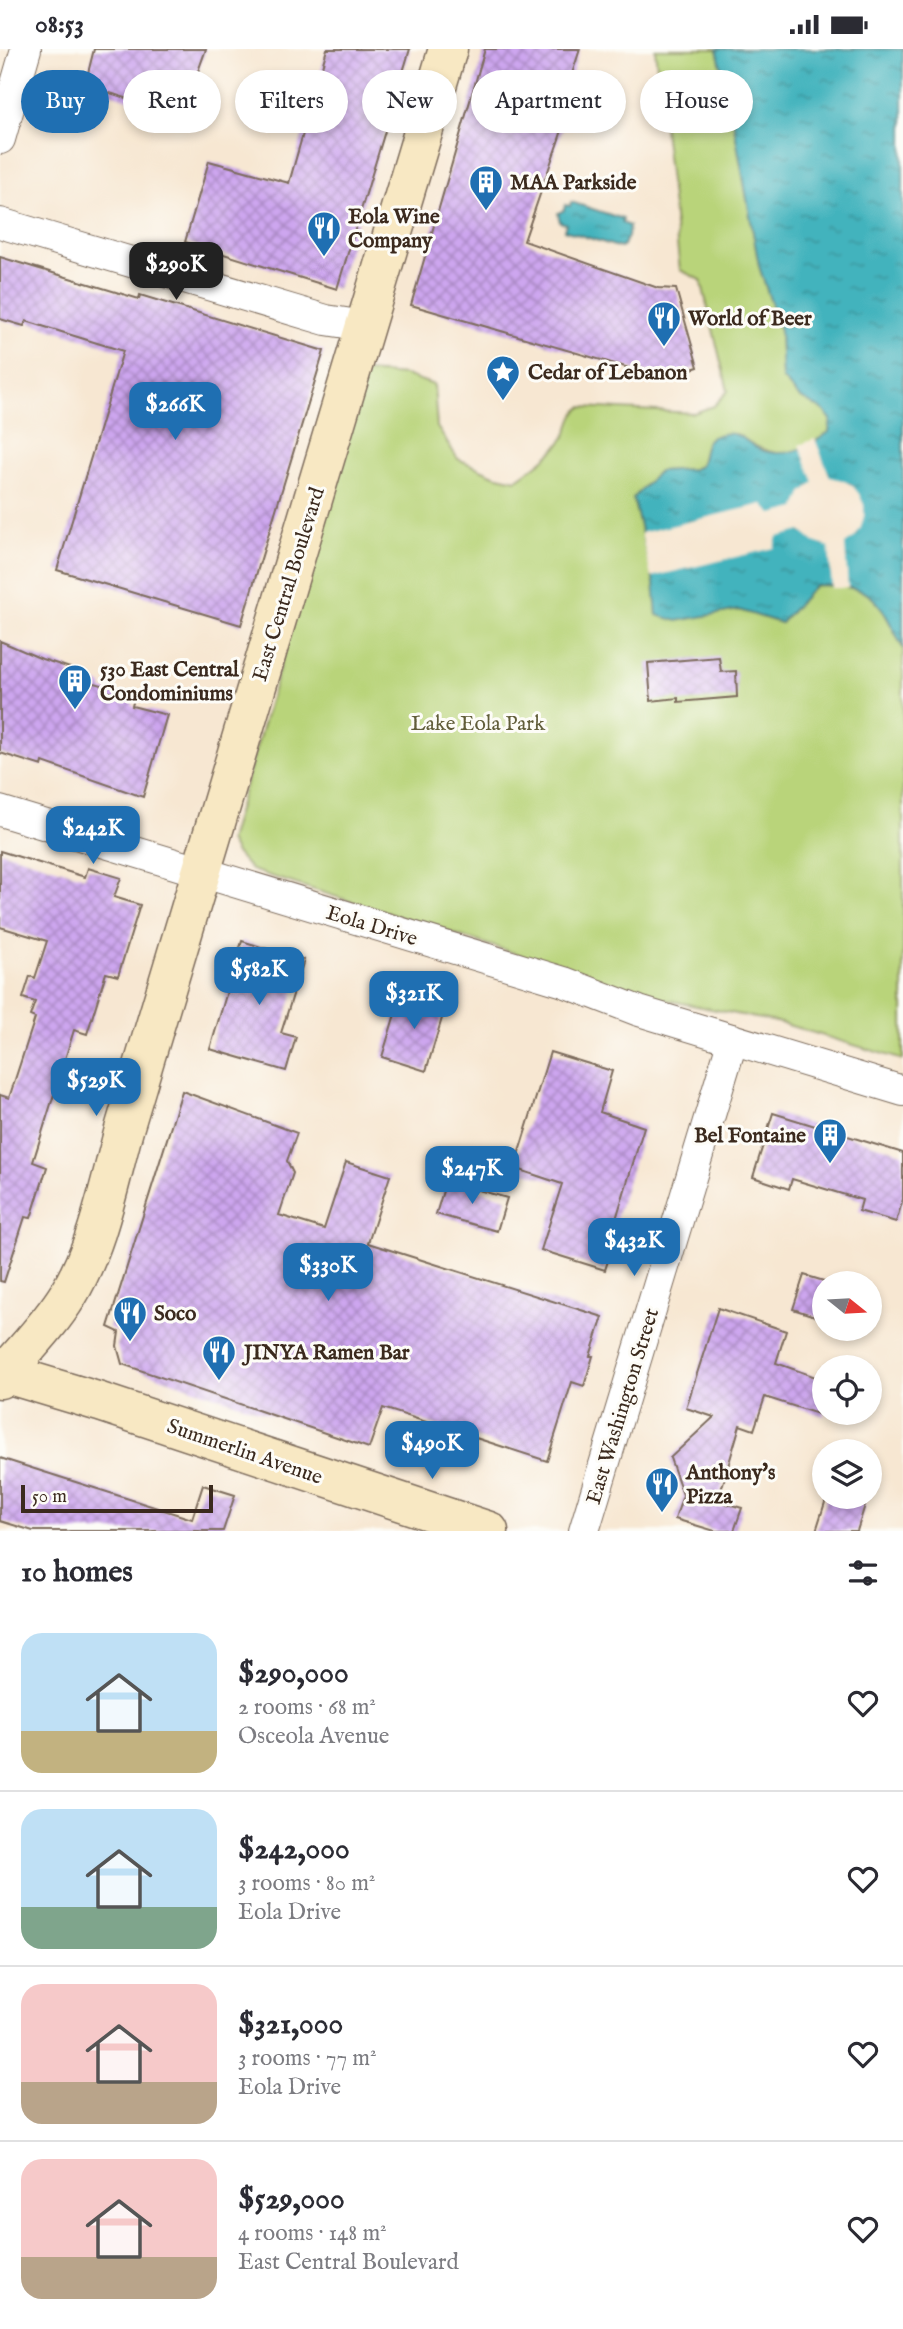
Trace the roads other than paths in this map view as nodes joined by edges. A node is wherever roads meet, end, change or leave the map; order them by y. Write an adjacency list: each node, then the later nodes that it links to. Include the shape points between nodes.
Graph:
1 (26, 49): 3 (street)
2 (448, 49): 5 (street, East Central Boulevard)
3 (0, 139)
4 (0, 223): 5 (street, via 326,320)
5 (365, 326): 7 (street, East Central Boulevard)
6 (0, 811): 7 (street, Eola Drive)
7 (201, 872): 8 (street, Eola Drive, via 564,982 639,1011); 10 (street, East Central Boulevard, via 85,1261 39,1336)
8 (733, 1039): 9 (street, Eola Drive); 12 (street, East Washington Street)
9 (903, 1091)
10 (1, 1375): 11 (street, Summerlin Avenue, via 100,1402)
11 (489, 1531)
12 (584, 1531)

